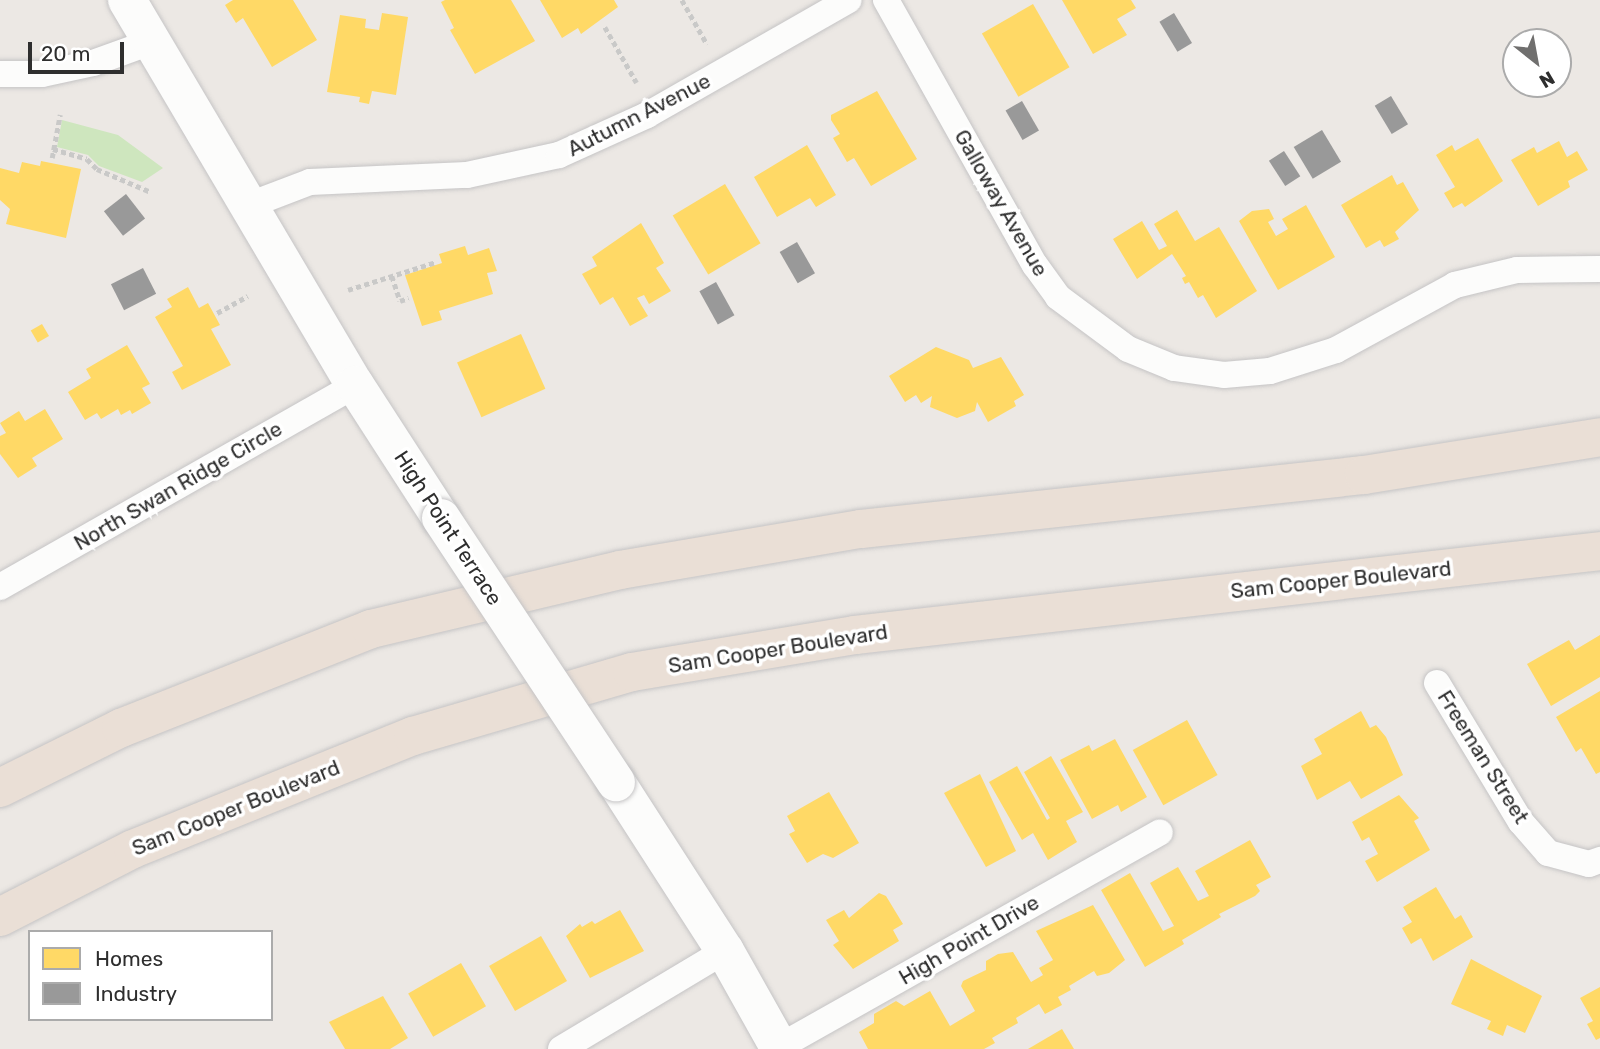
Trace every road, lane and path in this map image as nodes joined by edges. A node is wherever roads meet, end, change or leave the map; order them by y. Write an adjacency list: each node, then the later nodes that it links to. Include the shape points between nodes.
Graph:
1 (127, 0): 6 (street, High Point Terrace)
2 (682, 0): 7 (path)
3 (849, 0): 14 (street, Autumn Avenue, via 647,115 559,155 467,175 310,182)
4 (886, 0): 16 (street, Galloway Avenue, via 1035,265 1058,297 1128,349 1174,368 1224,375 1270,371 1336,350 1455,285 1517,270)
5 (605, 27): 9 (path)
6 (151, 42): 8 (street, via 67,69); 14 (street, High Point Terrace)
7 (707, 44)
8 (0, 74)
9 (637, 83)
10 (60, 115): 11 (path)
11 (53, 149): 12 (path); 13 (path, via 87,159 97,169)
12 (52, 158)
13 (151, 192)
14 (247, 206): 22 (street, High Point Terrace)
15 (436, 262): 17 (path)
16 (1600, 269)
17 (392, 276): 18 (path); 20 (path, via 400,301)
18 (348, 290)
19 (248, 296): 21 (path)
20 (409, 298)
21 (216, 313)
22 (355, 385): 25 (street, North Swan Ridge Circle); 31 (street, High Point Terrace, bridge)
23 (1600, 437): 27 (highway, via 1364,475 861,529 620,570 371,629 121,728)
24 (1600, 551): 30 (highway, Sam Cooper Boulevard, via 855,635 632,672 413,736 133,849)
25 (0, 587)
26 (1437, 683): 29 (street, Freeman Street, via 1521,822 1548,853 1590,864)
27 (0, 788)
28 (1160, 832): 32 (street, High Point Drive)
29 (1600, 860)
30 (0, 917)
31 (725, 951): 32 (street, High Point Terrace); 33 (street)
32 (779, 1048)
33 (561, 1049)

